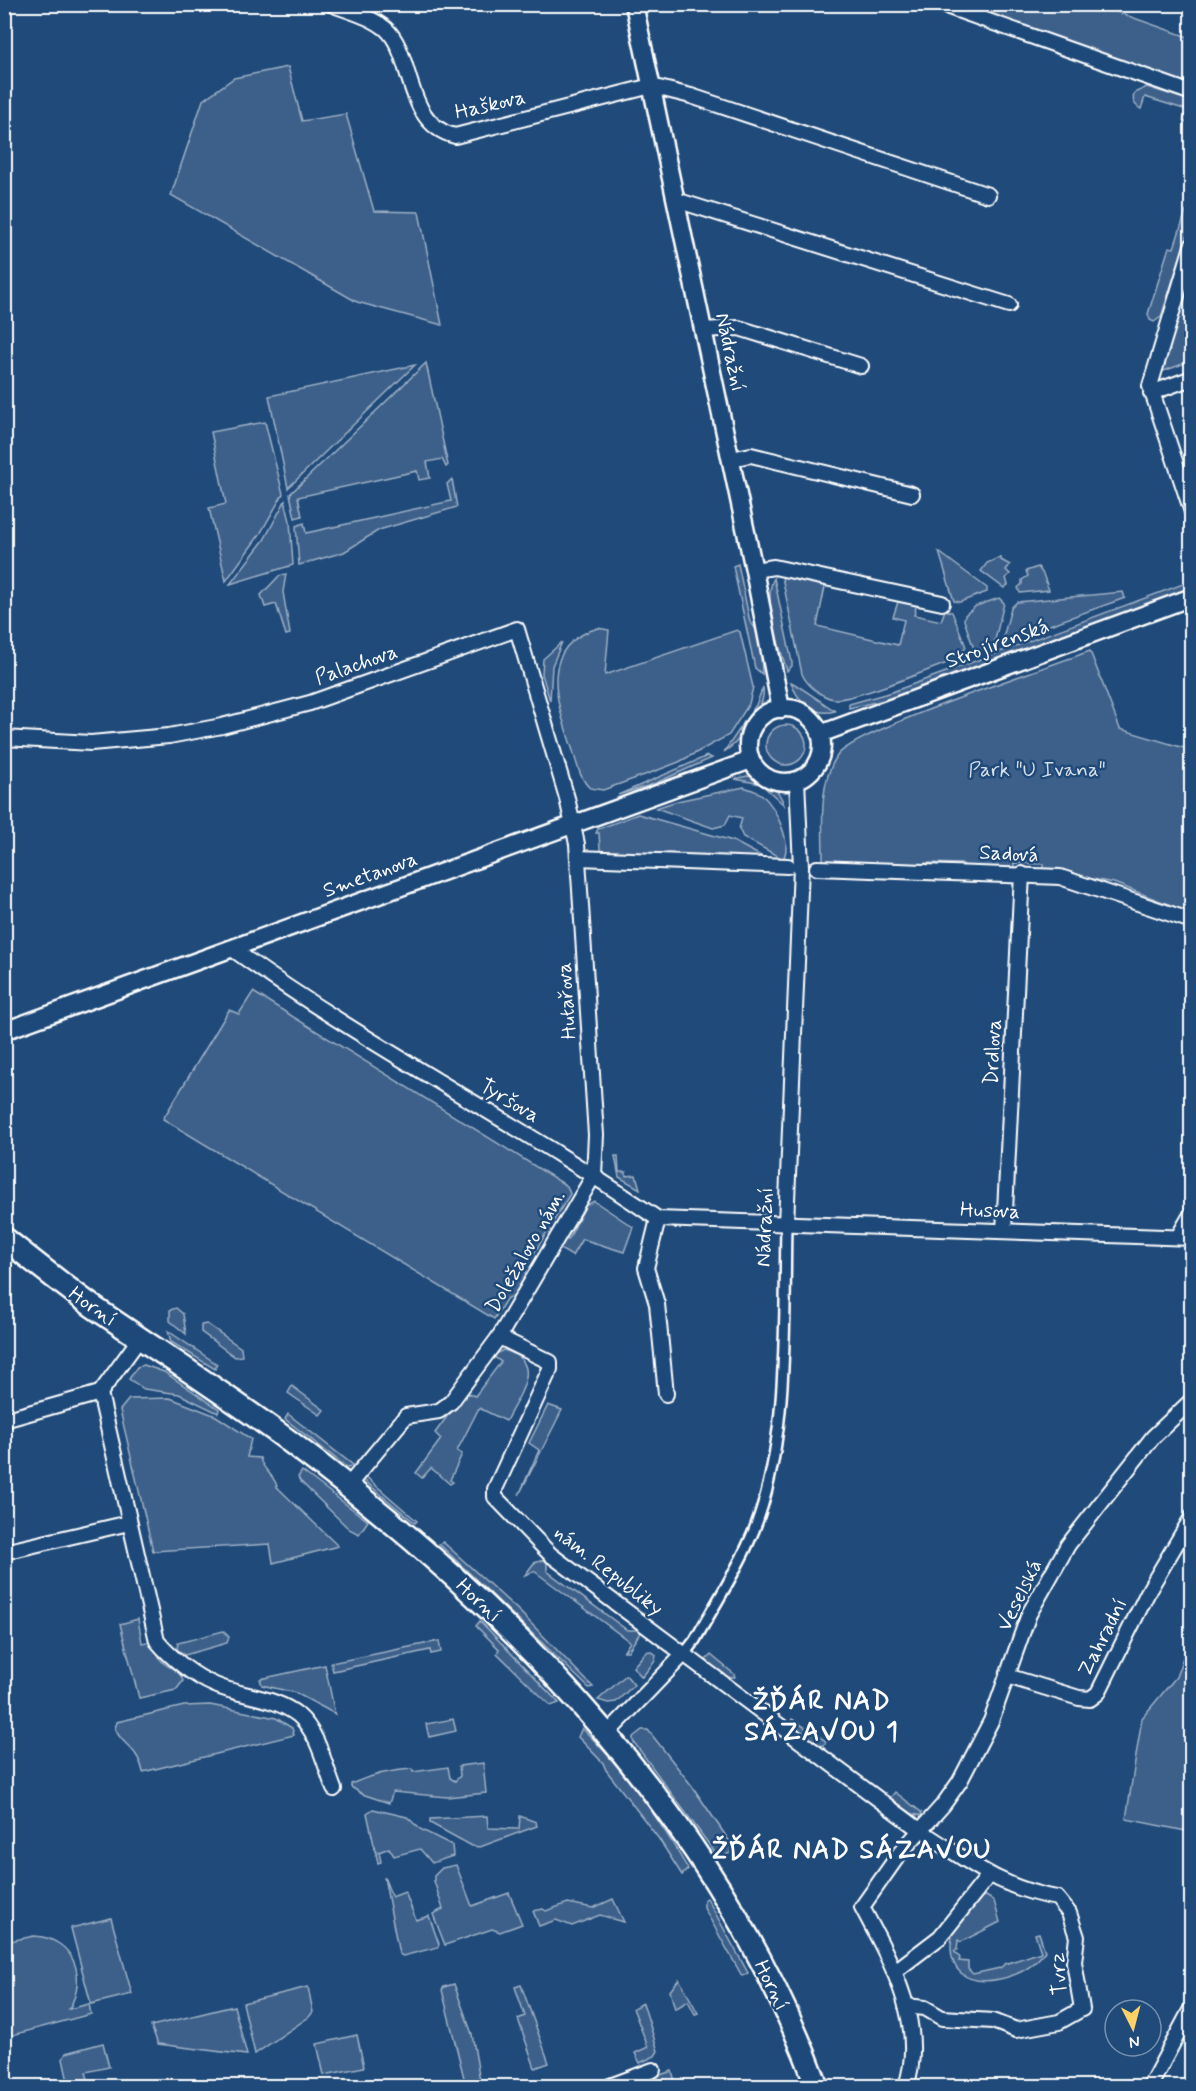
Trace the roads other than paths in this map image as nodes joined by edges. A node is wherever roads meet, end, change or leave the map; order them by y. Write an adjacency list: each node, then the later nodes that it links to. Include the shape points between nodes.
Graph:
1 (331, 4): 4 (street, Haškova, via 386,29 400,52 419,105 443,133 455,136)
2 (634, 4): 4 (street, Nádražní)
3 (940, 4): 5 (street)
4 (651, 86): 6 (street); 7 (street, Nádražní)
5 (1191, 93)
6 (988, 195)
7 (676, 200): 9 (street); 10 (street, Nádražní)
8 (1191, 246): 13 (street, via 1151,378)
9 (1010, 304)
10 (703, 330): 11 (street, via 739,328); 14 (street, Nádražní)
11 (861, 366)
12 (1191, 378): 13 (street)
13 (1151, 393): 16 (street)
14 (731, 459): 15 (street, via 751,455); 17 (street, Nádražní)
15 (912, 494)
16 (1191, 512)
17 (754, 570): 19 (street, via 774,567); 20 (street, Nádražní)
18 (1191, 597): 21 (street, Strojírenská)
19 (942, 603)
20 (781, 709): 21 (street, via 795,710 808,717); 23 (street, via 762,716 753,727 747,746)
21 (820, 734): 24 (street, via 818,762)
22 (4, 738): 25 (street, Palachova, via 91,743 169,736 222,726 310,703 518,630)
23 (751, 760): 24 (street, via 766,777 781,782); 25 (street, Smetanova)
24 (797, 780): 36 (street, Nádražní, via 801,867)
25 (573, 825): 26 (street, Hutařova); 31 (street, Smetanova)
26 (578, 858): 27 (street); 33 (street, Hutařova, via 596,1135)
27 (788, 866)
28 (817, 868): 29 (street, Sadová)
29 (1022, 874): 30 (street, Sadová, via 1060,877 1093,886); 37 (street, Drdlova)
30 (1191, 921)
31 (231, 948): 32 (street, Smetanova); 33 (street, Tyršova, via 285,987)
32 (4, 1031)
33 (594, 1175): 35 (street, Tyršova); 40 (street, Doležalovo nám.)
34 (1191, 1213): 39 (street)
35 (658, 1219): 36 (street); 43 (street, via 646,1268 657,1304)
36 (786, 1224): 37 (street, Husova); 51 (street, Nádražní, via 781,1403 771,1471 749,1543)
37 (1004, 1231): 39 (street, Husova)
38 (4, 1238): 41 (main road, Horní)
39 (1185, 1238)
40 (499, 1337): 46 (street, via 451,1402 439,1411 406,1416); 47 (street, Doležalovo nám., via 550,1362 493,1494)
41 (140, 1338): 42 (street); 46 (main road, Horní)
42 (100, 1393): 45 (street); 49 (street)
43 (666, 1394)
44 (1191, 1400): 52 (street, Veselská, via 1153,1437 1068,1545 1029,1614)
45 (4, 1420)
46 (347, 1487): 53 (main road, Horní, via 502,1622)
47 (512, 1515): 51 (street, nám. Republiky, via 542,1546)
48 (1191, 1517): 52 (street, Zahradní, via 1149,1590 1098,1693 1090,1699 1079,1698)
49 (129, 1522): 50 (street); 54 (street, via 157,1641 176,1660 214,1685 280,1704 299,1716 313,1734)
50 (4, 1552)
51 (684, 1654): 53 (street); 55 (street, nám. Republiky)
52 (1007, 1676): 55 (street, Veselská, via 991,1721 960,1781)
53 (607, 1734): 62 (main road, Horní, via 712,1876 774,1987)
54 (334, 1789)
55 (926, 1834): 56 (street, Tvrz); 57 (street, Veselská, via 900,1853 861,1907)
56 (989, 1875): 57 (street, via 940,1937); 58 (street, Tvrz, via 1026,1893 1057,1898 1069,1913 1077,1937 1074,1962 1082,2009 1059,2022 1016,2030 993,2020 942,2018 925,2008)
57 (894, 1972): 58 (street)
58 (906, 2006): 63 (street, via 913,2050)
59 (1191, 2007): 64 (street)
60 (653, 2070): 61 (street)
61 (610, 2086)
62 (817, 2086)
63 (906, 2086)
64 (1149, 2086)

